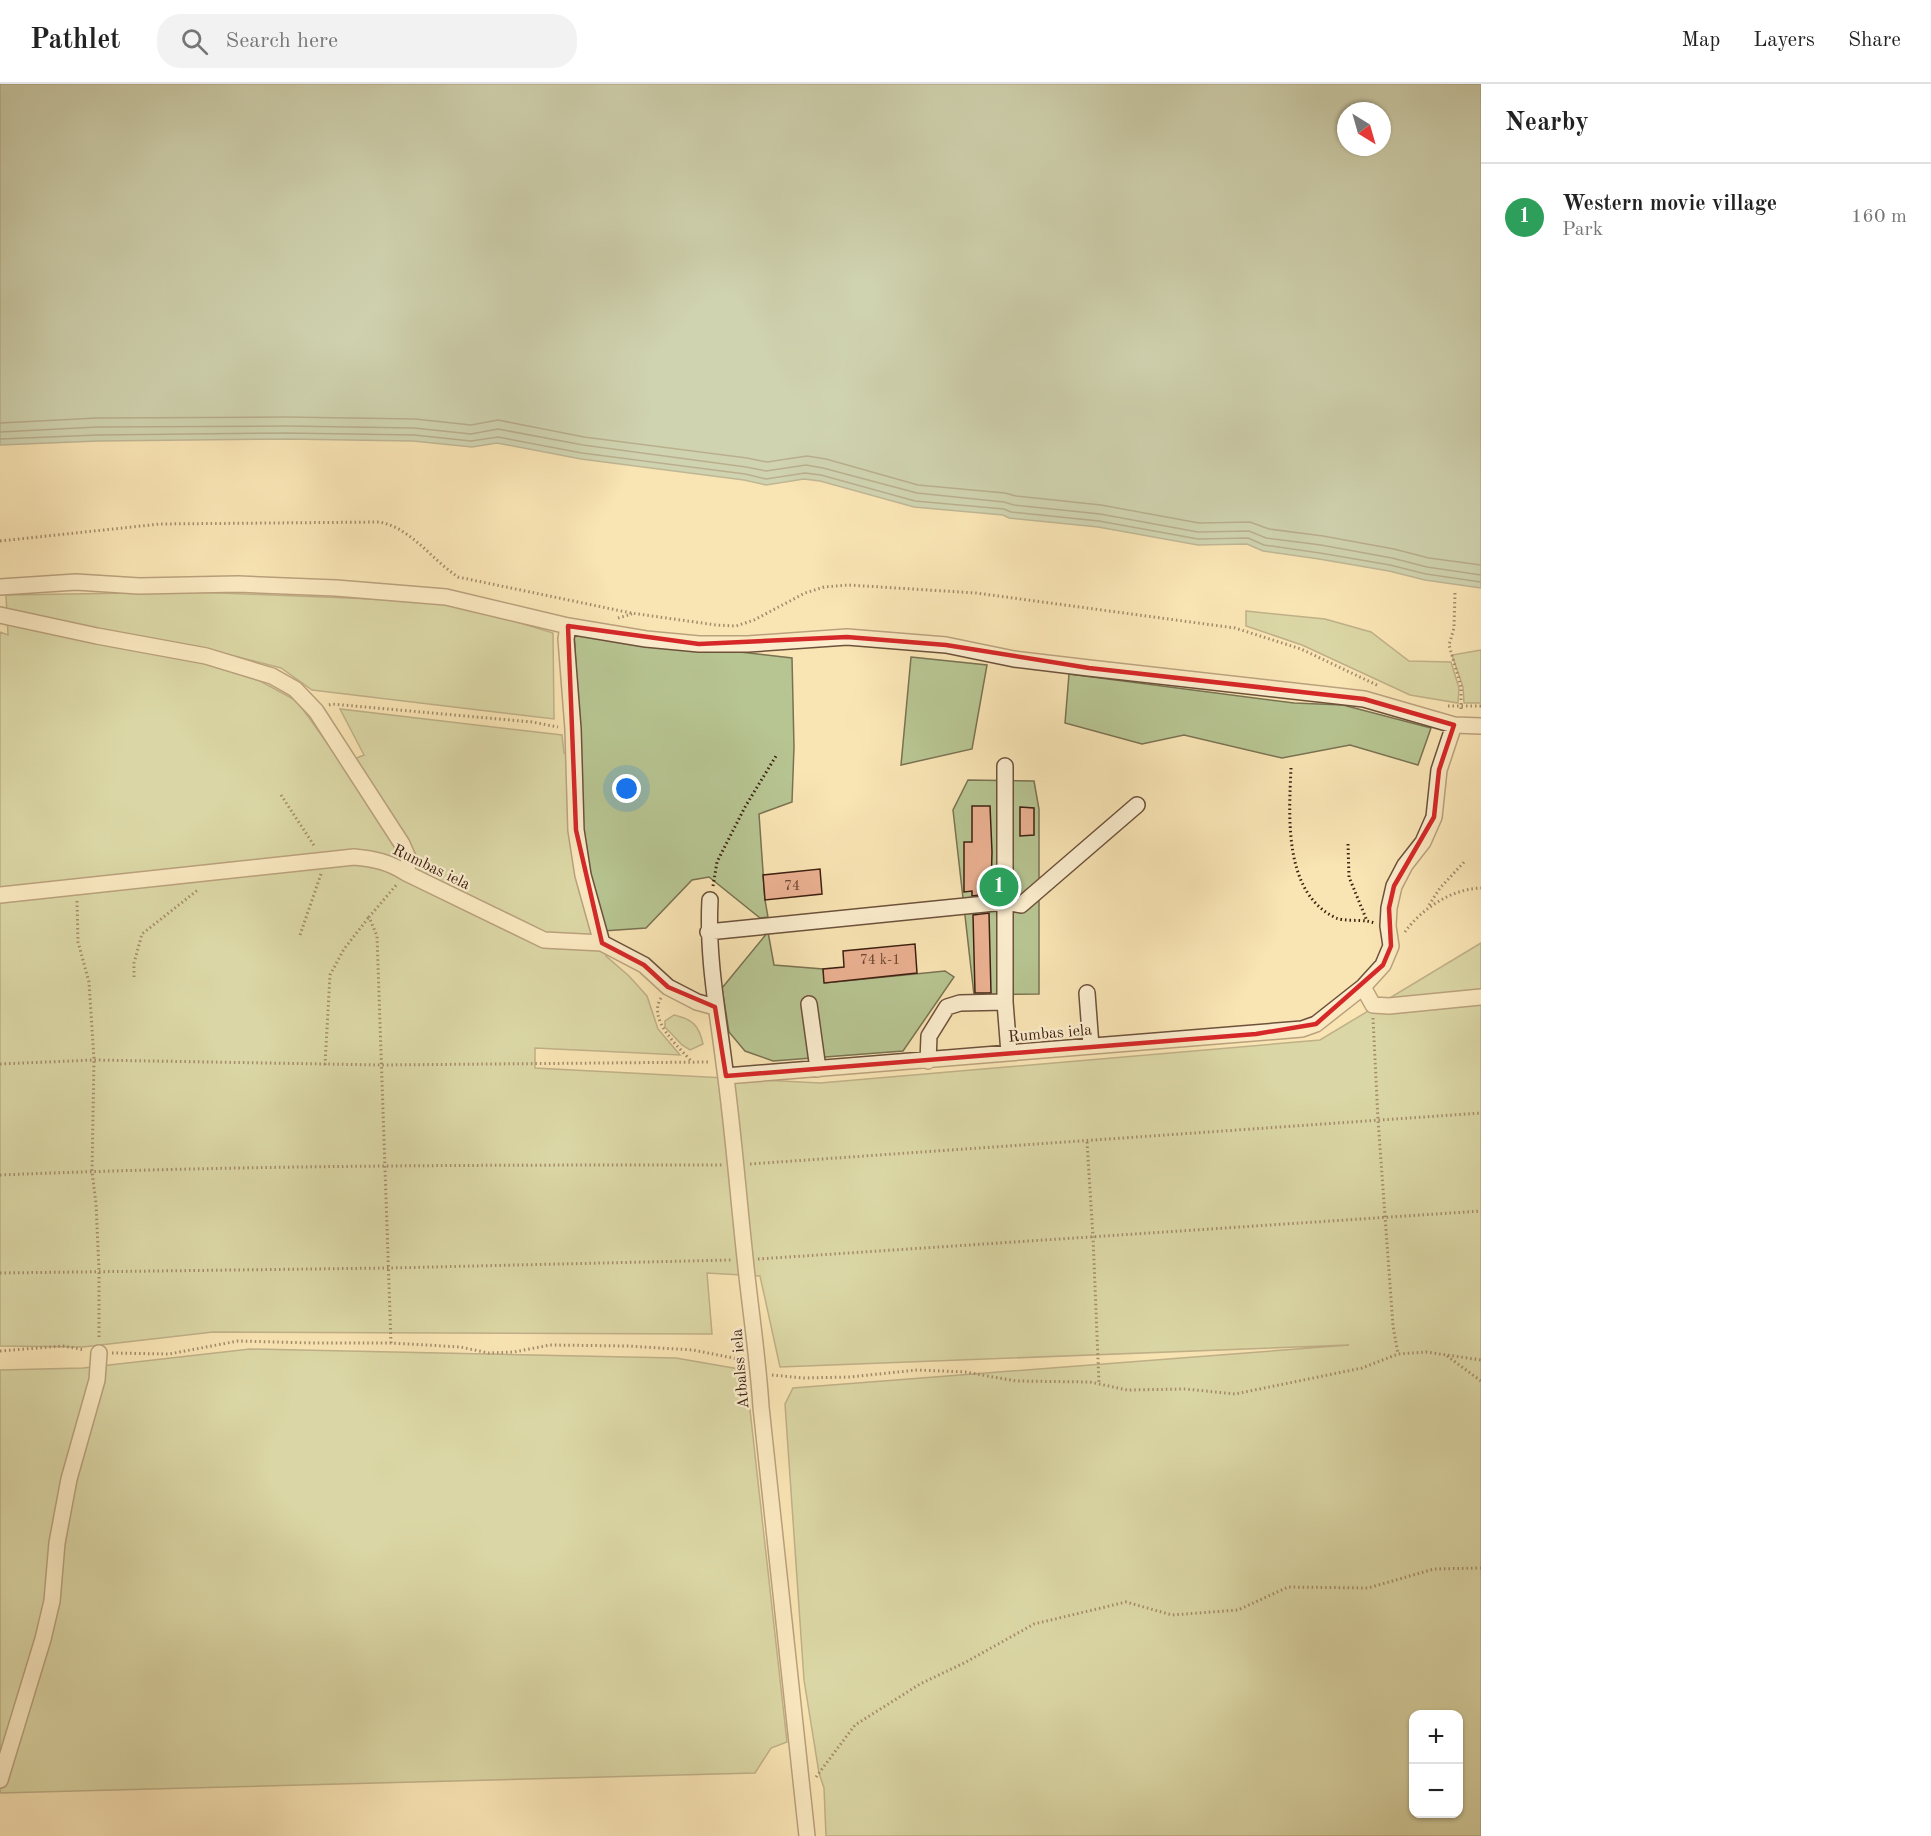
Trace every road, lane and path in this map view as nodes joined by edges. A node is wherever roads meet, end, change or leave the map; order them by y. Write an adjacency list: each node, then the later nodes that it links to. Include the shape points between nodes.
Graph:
1 (0, 541): 6 (path, via 160,524 380,522 406,533 458,577 631,613 736,626 824,587 976,593 1235,628 1301,649)
2 (0, 587): 5 (street, via 76,582 336,588 446,597)
3 (1455, 593): 7 (path, via 1454,628 1449,645)
4 (0, 615): 10 (street, via 206,656 272,676 295,689)
5 (568, 626): 11 (street, via 699,644 847,636 946,645 1046,663 1364,699); 13 (street)
6 (1380, 687)
7 (1462, 701)
8 (1439, 705): 9 (path)
9 (1481, 706)
10 (316, 711): 13 (path, via 332,704); 23 (street, via 402,844 409,860)
11 (1454, 725): 12 (street); 32 (street, via 1439,770 1434,817 1423,842 1394,886)
12 (1481, 726)
13 (573, 729): 35 (street, via 576,830)
14 (776, 756): 27 (path, via 717,862)
15 (1005, 766): 28 (street)
16 (1291, 768): 31 (path, via 1288,821 1296,867 1312,900 1337,918)
17 (281, 795): 20 (path, via 312,844)
18 (1137, 805): 28 (street, via 1021,905)
19 (1347, 844): 31 (path, via 1349,877)
20 (332, 860): 22 (street, Rumbas iela); 23 (street, Rumbas iela, via 372,859 390,863); 34 (path, via 322,872)
21 (1466, 860): 29 (path)
22 (222, 871): 24 (street, Rumbas iela); 37 (path, via 142,934)
23 (406, 873): 30 (path); 35 (street, Rumbas iela, via 544,940)
24 (76, 888): 26 (street, Rumbas iela); 48 (path, via 78,942 89,982)
25 (1481, 888): 29 (path, via 1466,888)
26 (0, 895)
27 (710, 900): 33 (street, Atbalss iela)
28 (1005, 902): 33 (street); 42 (street)
29 (1427, 908): 36 (path)
30 (369, 917): 52 (path, via 330,975); 53 (path, via 377,936)
31 (1367, 921): 32 (path)
32 (1388, 926): 36 (street)
33 (708, 932): 45 (street, Atbalss iela)
34 (300, 935)
35 (602, 943): 38 (street, Rumbas iela, via 644,964)
36 (1391, 946): 39 (street, Rumbas iela, via 1383,965)
37 (134, 977)
38 (668, 987): 45 (street, Rumbas iela); 50 (path, via 658,1003 660,1023)
39 (1363, 987): 44 (street); 46 (street, Rumbas iela, via 1316,1024 1302,1029)
40 (1087, 993): 46 (street)
41 (1481, 997): 44 (street)
42 (1005, 1002): 47 (street); 49 (street, via 947,1007 929,1036)
43 (809, 1004): 55 (street)
44 (1373, 1005): 57 (path)
45 (715, 1007): 54 (street, Atbalss iela)
46 (1091, 1046): 47 (street, Rumbas iela)
47 (1009, 1053): 49 (street, Rumbas iela)
48 (94, 1060): 51 (path); 52 (path); 61 (path)
49 (928, 1061): 55 (street, Rumbas iela)
50 (692, 1062): 53 (path); 54 (path)
51 (0, 1064)
52 (325, 1065): 53 (path)
53 (382, 1065): 60 (path)
54 (725, 1069): 55 (street, Rumbas iela); 59 (street, Atbalss iela)
55 (818, 1069)
56 (1481, 1113): 57 (path)
57 (1378, 1120): 58 (path); 64 (path)
58 (1087, 1142): 59 (path); 65 (path)
59 (736, 1165): 60 (path); 66 (street, Atbalss iela)
60 (386, 1166): 61 (path); 67 (path)
61 (92, 1171): 62 (path); 68 (path)
62 (0, 1175)
63 (1481, 1211): 64 (path)
64 (1385, 1218): 65 (path); 73 (path)
65 (1093, 1237): 66 (path); 78 (path)
66 (745, 1260): 67 (path); 76 (street, Atbalss iela)
67 (389, 1268): 68 (path); 70 (path)
68 (99, 1270): 69 (path); 72 (path)
69 (0, 1273)
70 (391, 1343): 72 (path, via 238,1341 169,1354); 76 (path, via 460,1347 489,1353 550,1345 693,1350 743,1360)
71 (0, 1351): 72 (path, via 63,1346)
72 (99, 1353): 80 (street, via 97,1380 69,1479 57,1543 52,1601)
73 (1398, 1354): 74 (path); 78 (path, via 1362,1368 1235,1394 1186,1389 1127,1390)
74 (1446, 1355): 75 (path); 77 (path)
75 (1481, 1359)
76 (759, 1373): 78 (path, via 803,1378 917,1370 965,1371 1016,1381); 81 (street, Atbalss iela)
77 (1481, 1382)
78 (1099, 1384)
79 (1481, 1568): 81 (path, via 1434,1569 1368,1588 1288,1587 1238,1610 1172,1615 1126,1602 1034,1624 920,1684 855,1725)
80 (0, 1780)
81 (802, 1796): 82 (street, Atbalss iela)
82 (807, 1836)

